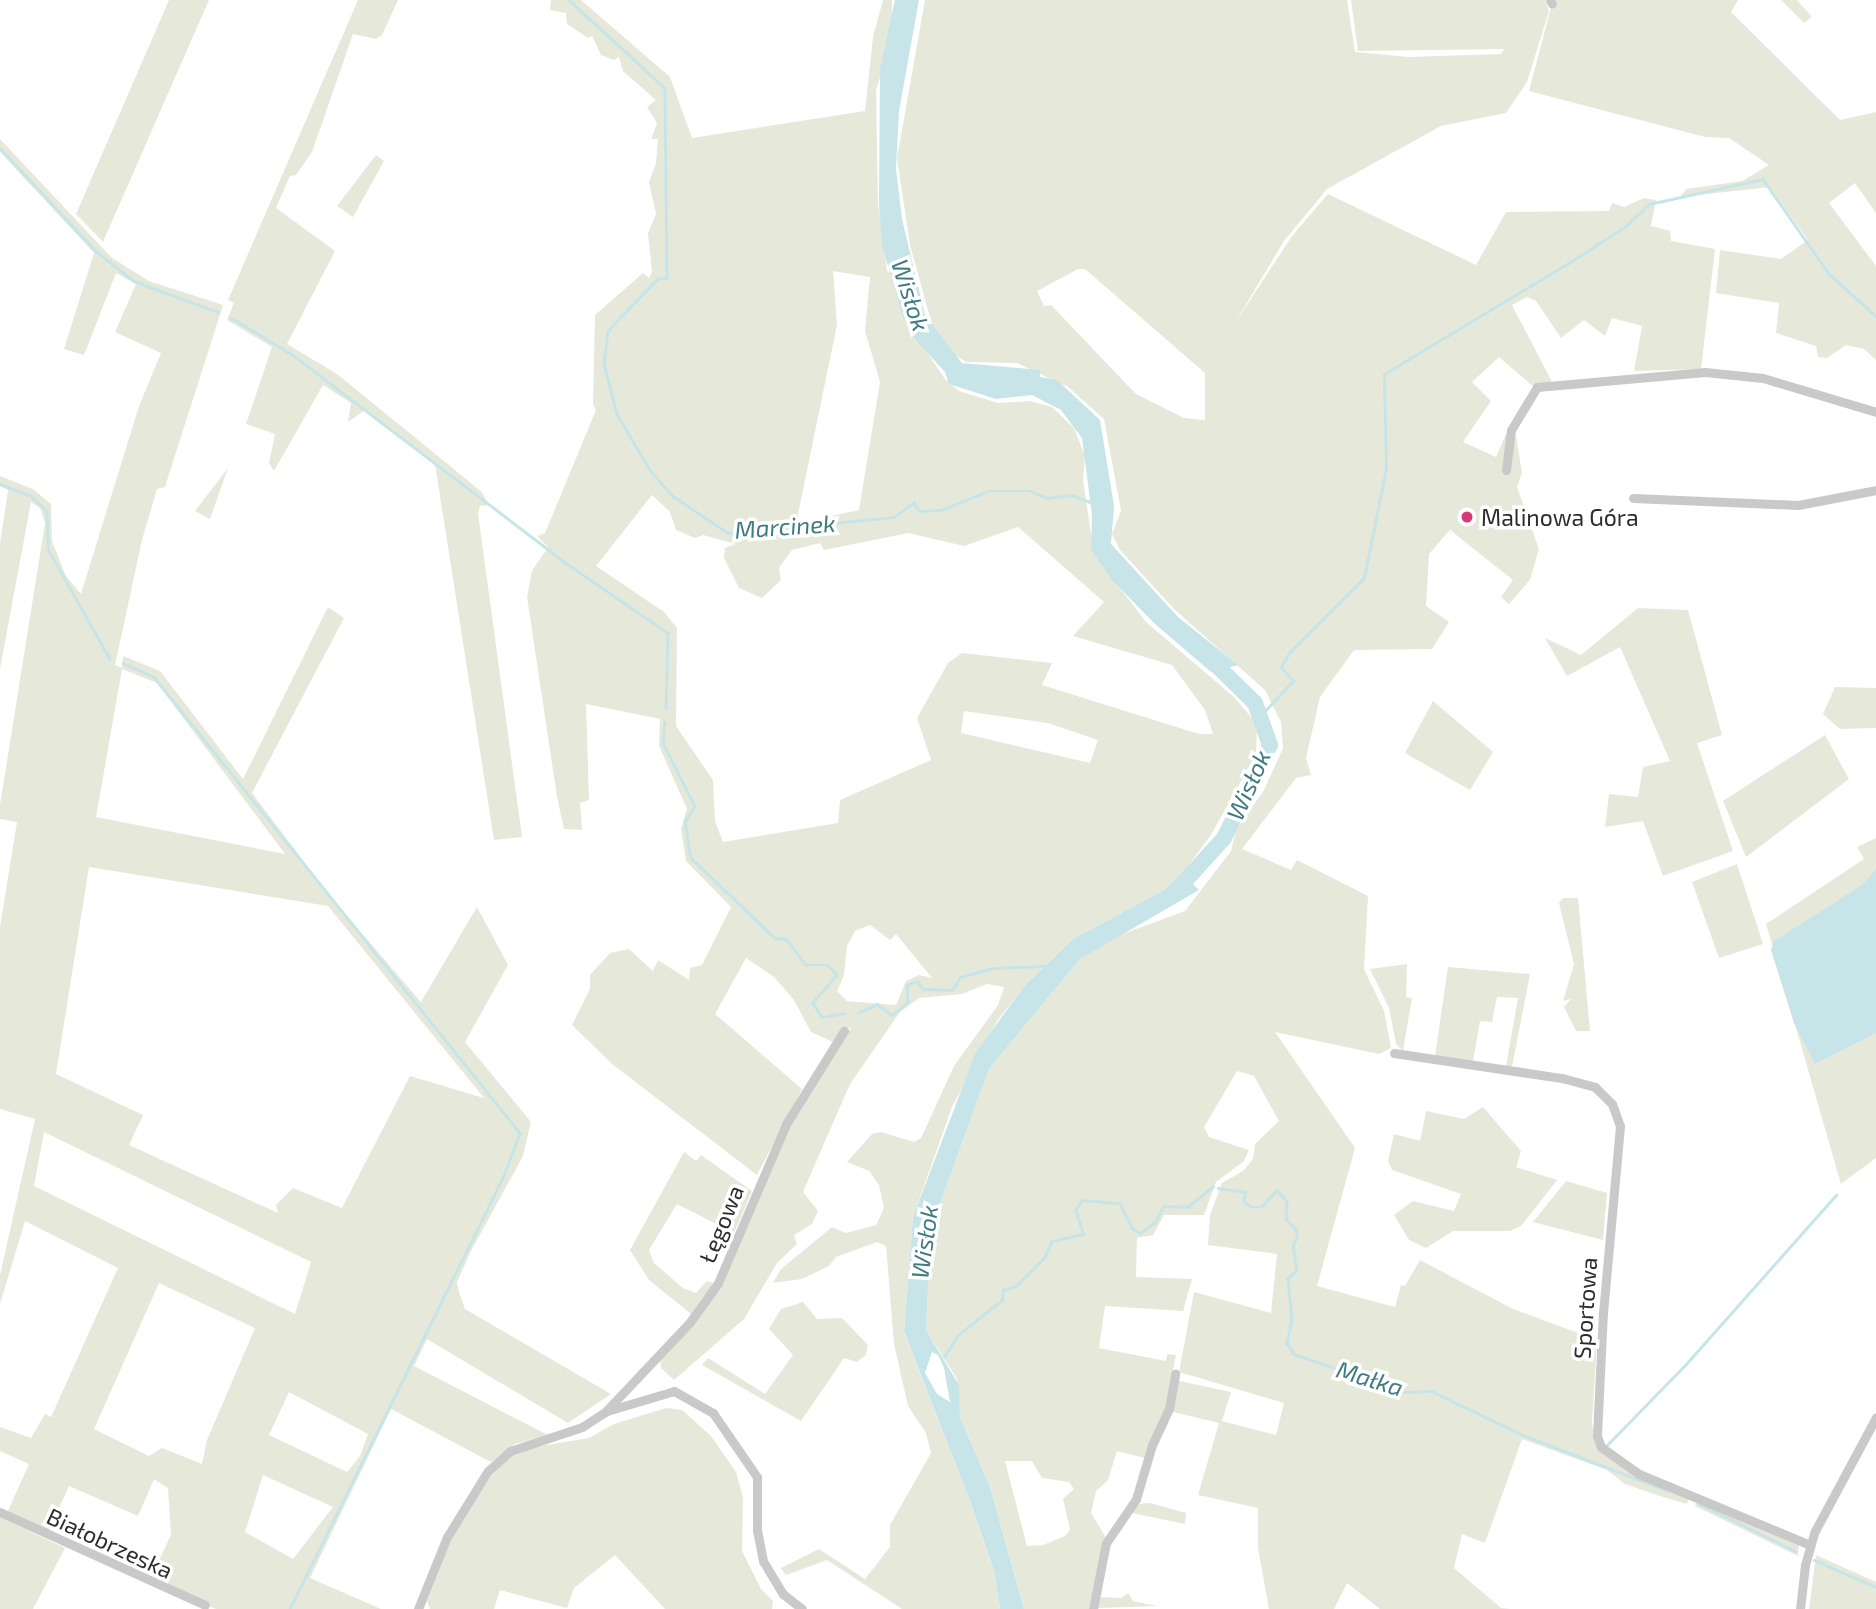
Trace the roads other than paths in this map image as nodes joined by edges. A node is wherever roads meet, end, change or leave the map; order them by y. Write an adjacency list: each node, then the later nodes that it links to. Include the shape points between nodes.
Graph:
1 (1876, 412): 2 (street, via 1763,378 1705,372 1537,387 1511,430)
2 (1506, 470)
3 (1876, 490): 4 (street, via 1798,505)
4 (1633, 498)
5 (844, 1031): 8 (street, Łęgowa, via 786,1124 718,1283 690,1322)
6 (1394, 1053): 11 (street, Sportowa, via 1562,1078 1595,1087 1612,1104 1620,1125 1603,1312 1597,1436 1601,1447 1639,1474)
7 (1174, 1374): 15 (street, via 1169,1409 1152,1445 1136,1499 1106,1543)
8 (605, 1412): 13 (street, Łęgowa, via 582,1427 510,1451 488,1471 447,1537); 14 (street, Łęgowa, via 674,1391 713,1413 757,1477 757,1530 763,1561 783,1594)
9 (1876, 1417): 11 (street)
10 (0, 1512): 12 (street, Białobrzeska)
11 (1810, 1545): 16 (street)
12 (205, 1605)
13 (418, 1609)
14 (802, 1609)
15 (1093, 1609)
16 (1800, 1609)

